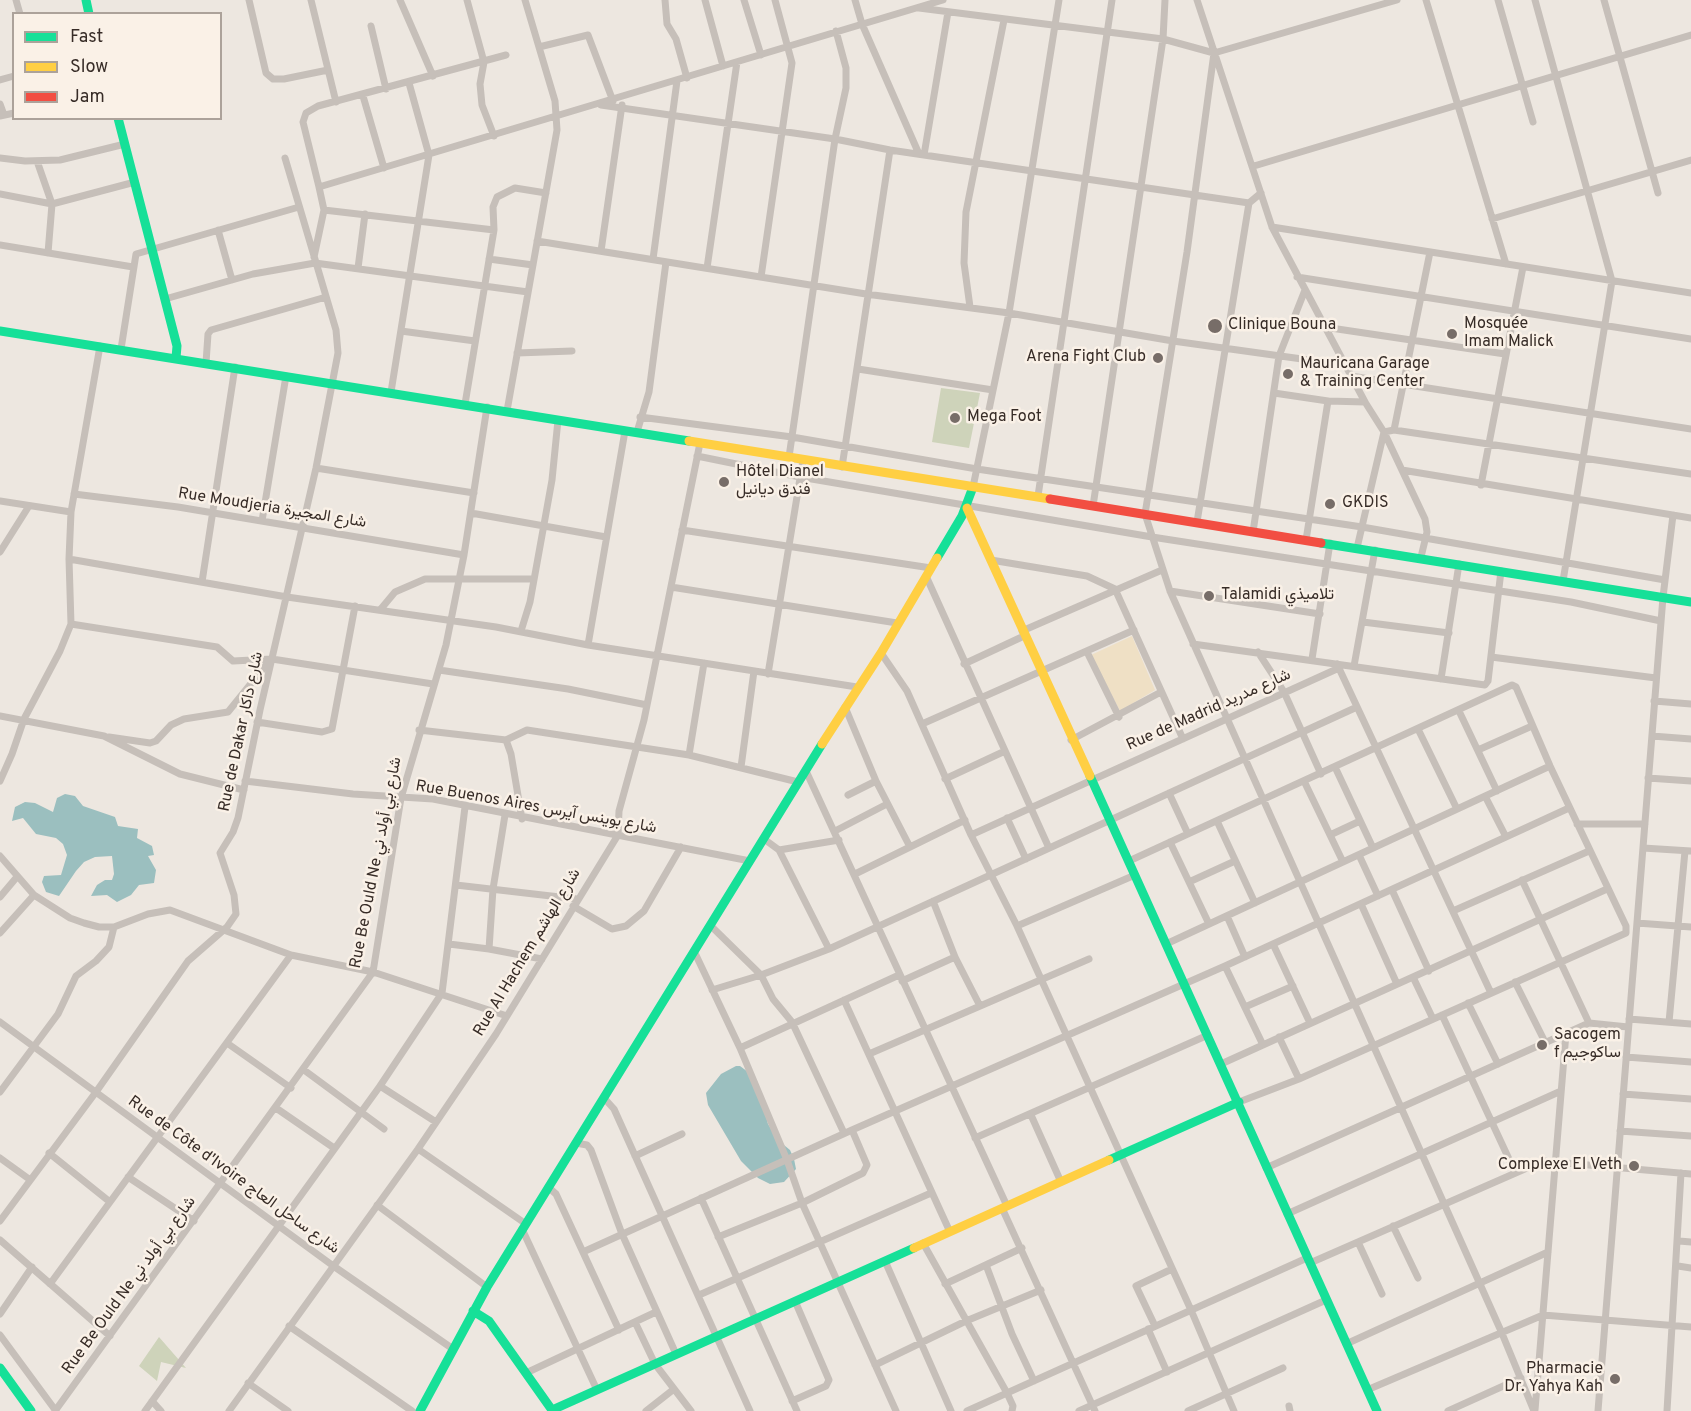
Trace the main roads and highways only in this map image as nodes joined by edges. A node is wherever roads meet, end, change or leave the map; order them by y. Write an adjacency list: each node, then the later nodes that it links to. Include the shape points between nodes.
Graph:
1 (119, 120): 3 (main road, via 177,346)
2 (0, 331): 3 (main road)
3 (176, 358): 4 (main road)
4 (973, 487): 5 (main road); 6 (main road)
5 (967, 507): 7 (main road); 8 (main road, via 881,653)
6 (1691, 602)
7 (1239, 1102): 8 (main road, via 552,1410 489,1321); 12 (main road)
8 (473, 1311): 11 (main road)
9 (0, 1368): 10 (main road)
10 (31, 1411)
11 (420, 1411)
12 (1377, 1411)

